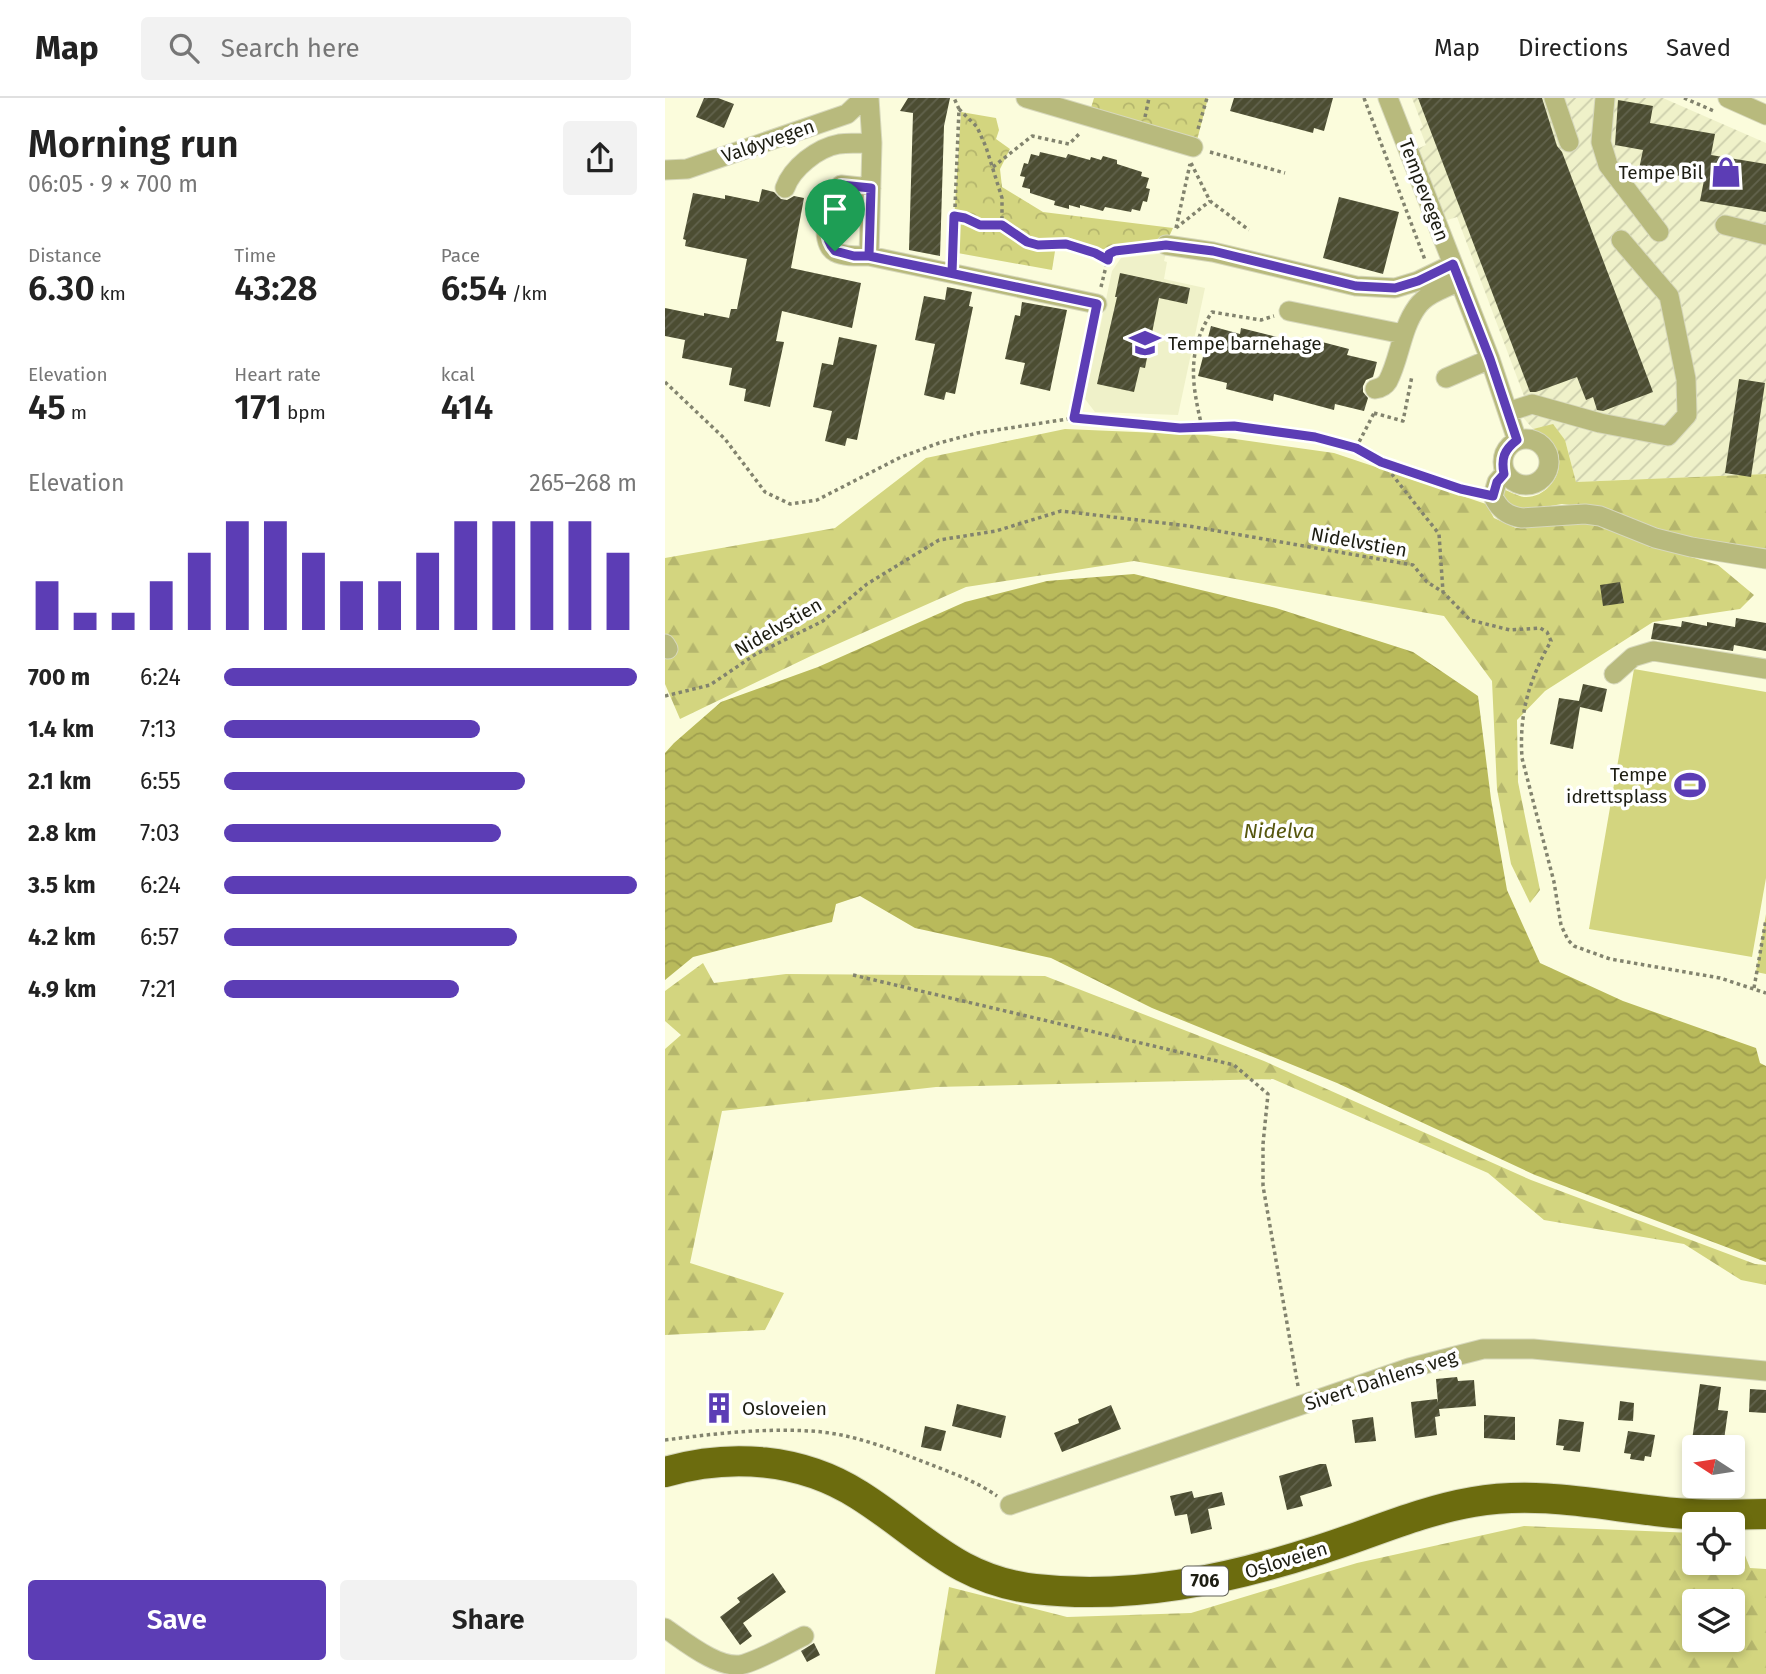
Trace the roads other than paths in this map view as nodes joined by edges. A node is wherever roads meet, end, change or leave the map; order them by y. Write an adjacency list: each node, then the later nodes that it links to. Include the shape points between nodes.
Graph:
1 (867, 98): 9 (street, Valøyvegen); 11 (street, Valøyvegen, via 847,114 687,169)
2 (1026, 98): 10 (street)
3 (1388, 98): 20 (street, Tempevegen)
4 (1553, 98): 8 (street)
5 (1605, 98): 15 (street, via 1601,142 1608,165)
6 (1728, 98): 7 (street)
7 (1766, 115)
8 (1569, 142)
9 (872, 143): 12 (street, via 837,144 817,153 800,166); 13 (street, Valøyvegen)
10 (1192, 154)
11 (665, 170)
12 (785, 188)
13 (871, 188): 19 (street, Valøyvegen); 19 (street, via 841,185 834,192 825,230 835,251)
14 (1725, 225): 16 (street)
15 (1659, 232)
16 (1766, 234)
17 (1171, 236): 20 (street, via 1213,251 1356,286 1395,288 1430,275)
18 (1621, 240): 27 (street, via 1669,296 1686,379 1687,415 1668,436 1532,404)
19 (869, 256): 21 (street)
20 (1456, 273): 23 (street, via 1417,306); 24 (street, Tempevegen)
21 (1097, 304)
22 (1290, 311): 23 (street)
23 (1403, 334): 26 (street, via 1387,383)
24 (1490, 359): 25 (street); 27 (street, Tempevegen)
25 (1446, 378)
26 (1377, 389)
27 (1508, 412): 28 (street, Tempevegen)
28 (1517, 440): 29 (street, via 1506,449); 29 (street, via 1541,444 1548,455 1548,468 1542,479 1531,485 1518,484)
29 (1504, 474): 30 (street, via 1493,496 1513,517 1600,516 1655,538)
30 (1766, 559)
31 (1766, 669): 32 (street, via 1653,651 1633,657)
32 (1614, 674)
33 (1766, 1371): 35 (street, Sivert Dahlens veg, via 1533,1349 1483,1349 1440,1359)
34 (665, 1472): 36 (highway, Osloveien / 706, via 739,1460 802,1469 860,1495 974,1573 1011,1585 1065,1591 1137,1589 1225,1578 1410,1518 1495,1499 1540,1497 1660,1512)
35 (1010, 1505)
36 (1766, 1514)
37 (665, 1628): 38 (street, via 729,1665 742,1665)
38 (804, 1636)

